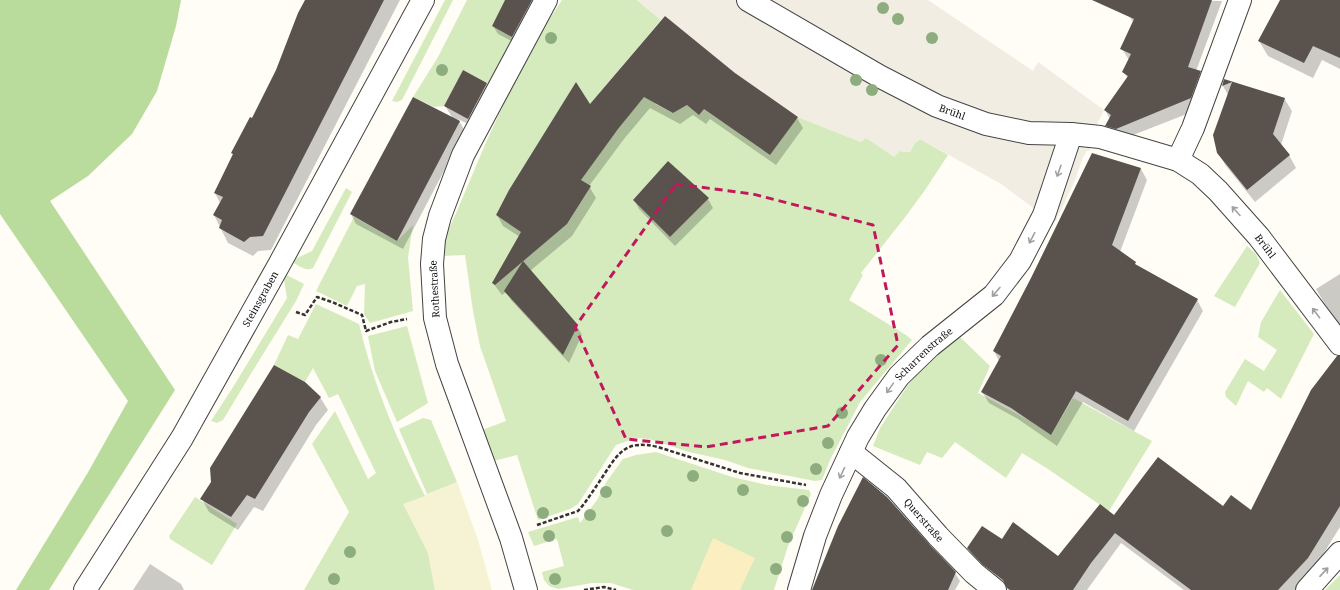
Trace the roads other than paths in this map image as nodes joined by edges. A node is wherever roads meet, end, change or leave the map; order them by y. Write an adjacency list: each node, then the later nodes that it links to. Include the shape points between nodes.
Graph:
1 (423, 0): 10 (street, Steinsgraben, via 182,438)
2 (546, 0): 11 (street, Rothestraße, via 463,154 440,216 434,239 432,264 435,318 446,364 511,538)
3 (748, 0): 5 (street, Brühl, via 879,76 937,106 986,124 1029,133)
4 (1240, 0): 6 (street)
5 (1071, 134): 6 (street, Brühl, via 1100,138); 8 (street, Scharrenstraße, one-way to 8, via 1044,215 1020,261 994,295 930,346 899,376 875,409)
6 (1178, 160): 7 (street, Brühl, one-way to 6, via 1259,237 1218,191 1200,174)
7 (1340, 344)
8 (851, 452): 12 (street, Scharrenstraße, one-way to 12, via 815,536); 13 (street, Querstraße, via 896,488 938,536 974,573)
9 (1340, 553): 14 (street, one-way to 9)
10 (85, 590)
11 (526, 590)
12 (799, 590)
13 (995, 590)
14 (1307, 590)

